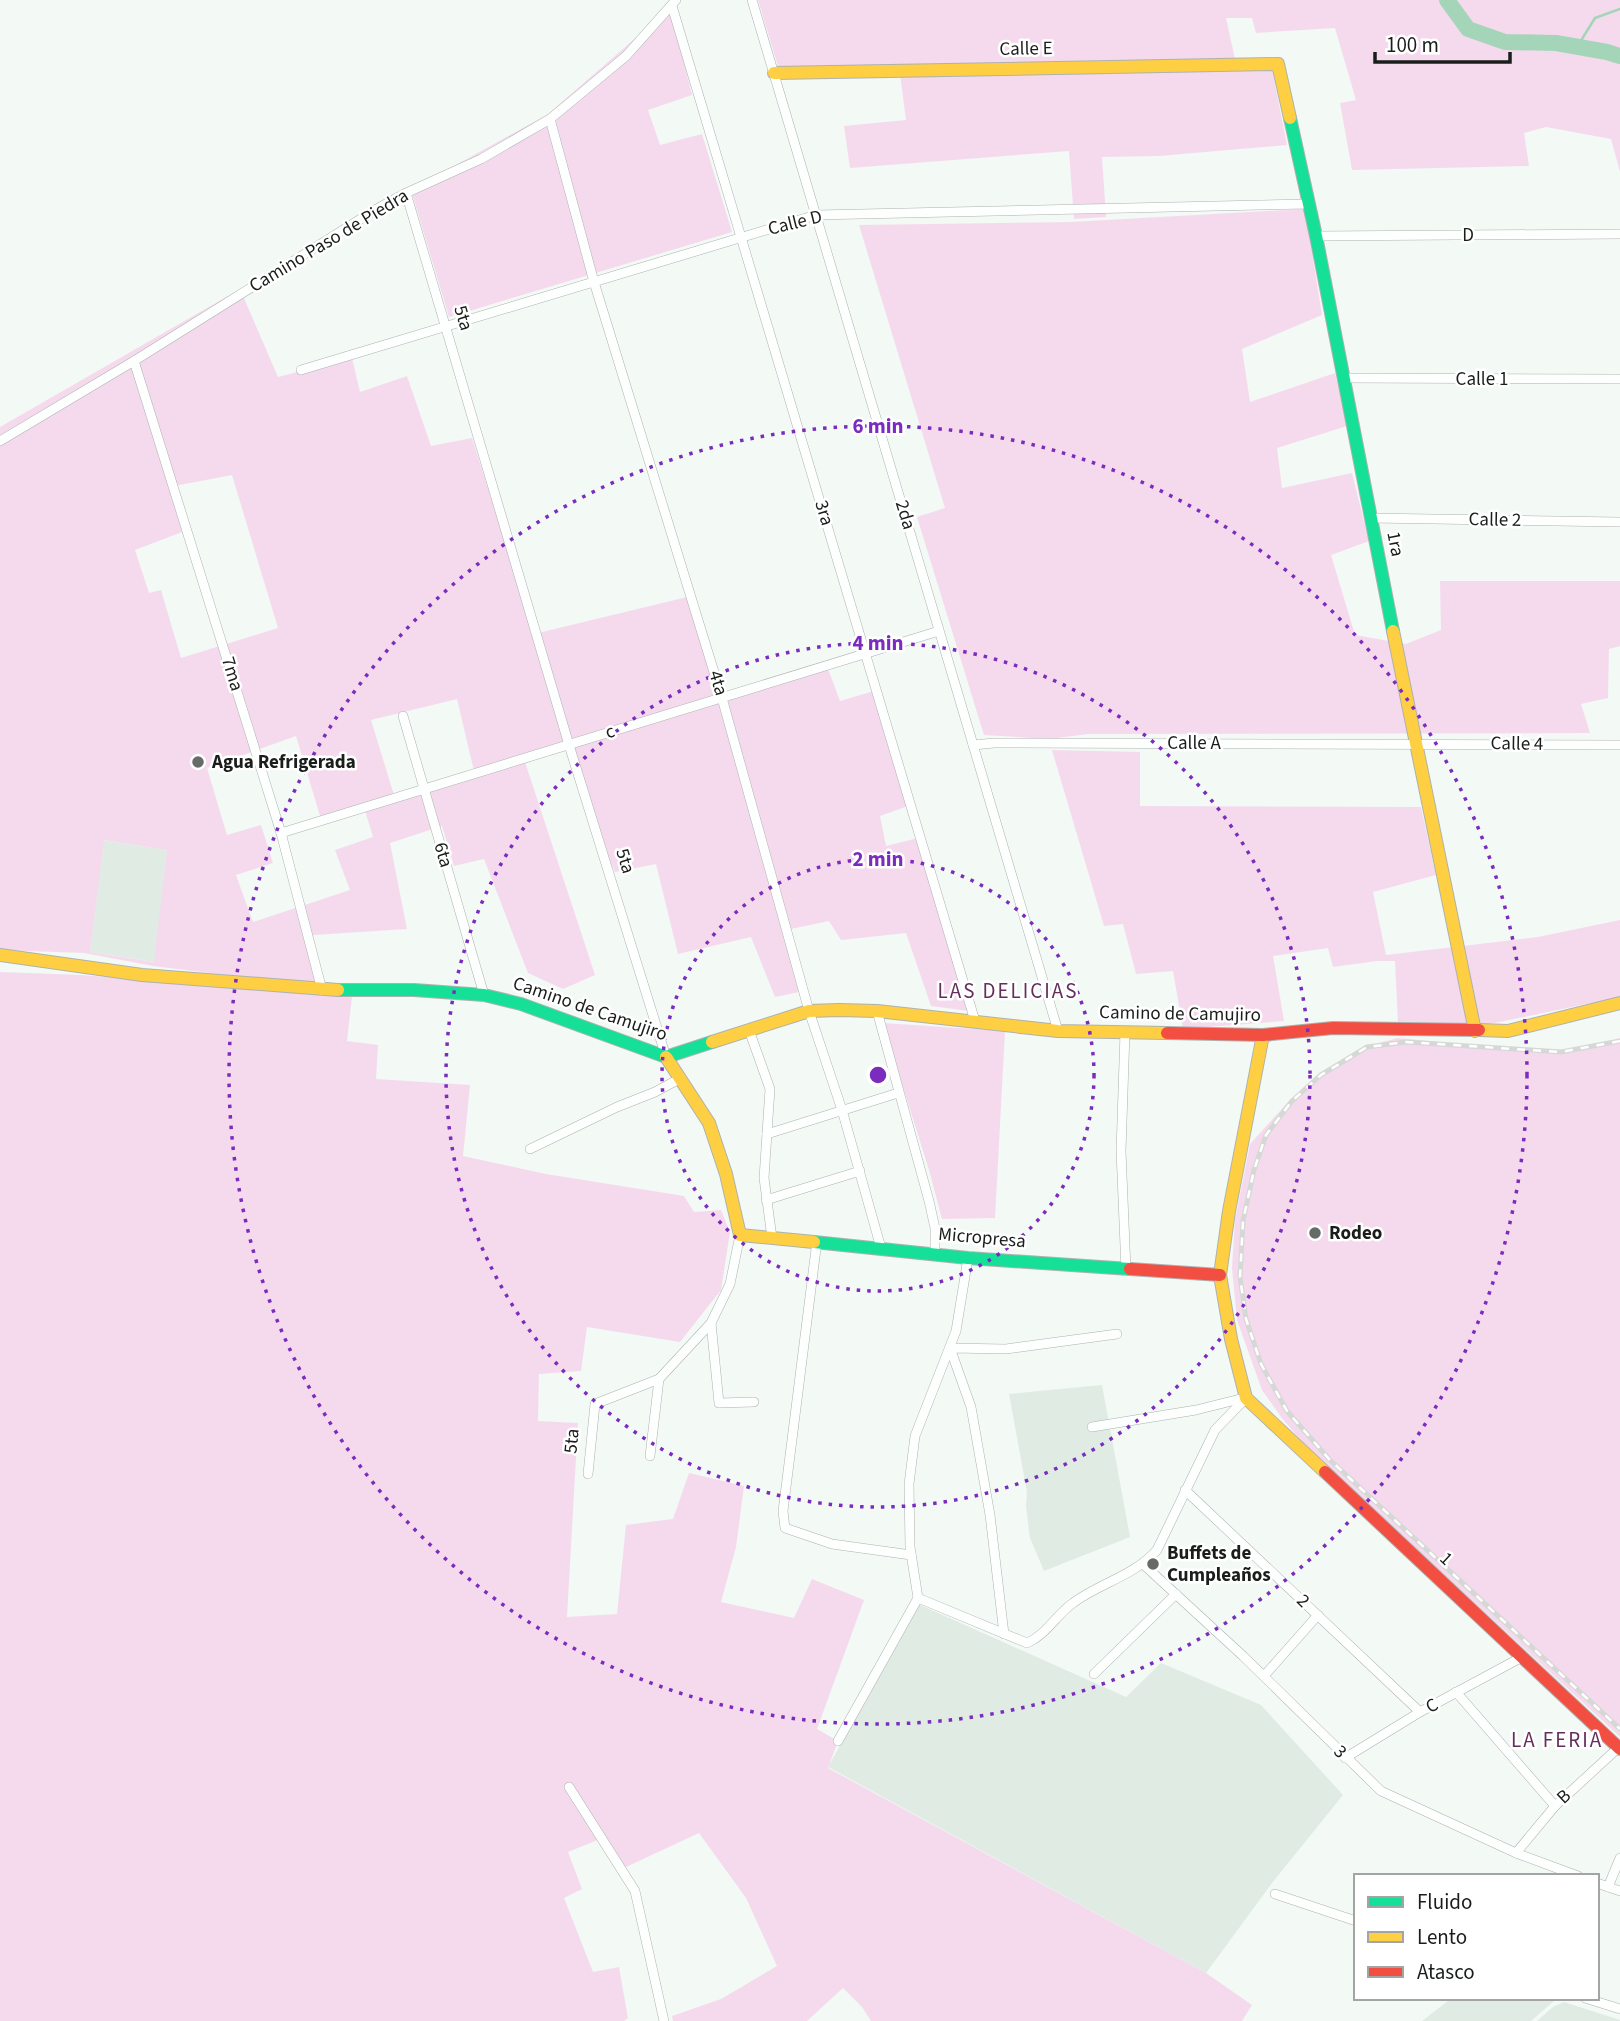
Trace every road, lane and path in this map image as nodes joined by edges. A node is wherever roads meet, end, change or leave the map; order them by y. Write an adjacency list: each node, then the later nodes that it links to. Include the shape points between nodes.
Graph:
1 (752, 0): 4 (street, 2da)
2 (674, 3): 5 (street, Camino Paso de Piedra, via 626,56); 11 (street, 3ra)
3 (1278, 64): 4 (street, Calle E); 7 (street, 1ra)
4 (774, 73): 8 (street, 2da)
5 (550, 120): 6 (street, Camino Paso de Piedra, via 481,159); 12 (street, 4ta)
6 (405, 193): 13 (street, 5ta); 14 (street, Camino Paso de Piedra)
7 (1309, 204): 8 (street, Calle D); 10 (street, 1ra)
8 (816, 215): 11 (street, Calle D); 21 (street, 2da)
9 (1620, 234): 10 (street, D)
10 (1316, 236): 16 (street, 1ra)
11 (741, 237): 12 (street, Calle D); 22 (street, 3ra)
12 (594, 282): 13 (street, Calle D); 23 (street, 4ta)
13 (446, 327): 15 (street, Calle D); 26 (street, 5ta)
14 (134, 361): 18 (street, Camino Paso de Piedra); 30 (street, 7ma)
15 (301, 370)
16 (1345, 378): 17 (street, Calle 1); 19 (street, 1ra)
17 (1620, 379)
18 (0, 441)
19 (1371, 518): 20 (street, Calle 2); 25 (street, 1ra)
20 (1620, 522)
21 (939, 631): 22 (street, c); 27 (street, 2da)
22 (866, 654): 23 (street, c); 37 (street, 3ra)
23 (722, 698): 26 (street, c); 35 (street, 4ta)
24 (403, 716): 29 (street, 6ta)
25 (1414, 743): 27 (street, Calle A); 28 (street, Calle 4); 40 (street, 1ra)
26 (569, 745): 29 (street, c); 43 (street, 5ta)
27 (973, 745): 39 (street, 2da)
28 (1620, 745)
29 (424, 789): 30 (street, c); 33 (street, 6ta)
30 (281, 833): 32 (street, 7ma)
31 (0, 955): 32 (street, Camino de Camujiro, via 142,975)
32 (322, 990): 33 (street, Camino de Camujiro)
33 (484, 995): 43 (street, Camino de Camujiro, via 521,1003)
34 (1620, 1003): 40 (street, Camino de Camujiro, via 1508,1031)
35 (808, 1011): 36 (street, Camino de Camujiro); 38 (street, Camino de Camujiro); 46 (street, 4ta)
36 (877, 1011): 37 (street, Camino de Camujiro); 45 (street)
37 (975, 1021): 39 (street, Camino de Camujiro)
38 (748, 1030): 43 (street, Camino de Camujiro); 47 (street, via 770,1089)
39 (1058, 1031): 41 (street, Camino de Camujiro)
40 (1475, 1031): 42 (street, Camino de Camujiro, via 1333,1028)
41 (1125, 1032): 42 (street, Camino de Camujiro); 57 (street, via 1121,1151)
42 (1263, 1035): 58 (street)
43 (666, 1057): 44 (street, 5ta)
44 (681, 1078): 48 (street); 51 (street, 5ta, via 709,1123)
45 (898, 1093): 46 (street); 55 (street, via 929,1200)
46 (842, 1110): 47 (street); 49 (street, 4ta)
47 (766, 1134): 50 (street)
48 (530, 1149)
49 (860, 1171): 50 (street); 54 (street, 4ta)
50 (766, 1200): 52 (street)
51 (740, 1235): 52 (street, Micropresa); 59 (street, 5ta, via 730,1284)
52 (772, 1238): 53 (street, Micropresa)
53 (817, 1241): 54 (street, Micropresa); 69 (street, via 783,1511 785,1528 832,1544)
54 (881, 1248): 55 (street, Micropresa)
55 (935, 1254): 56 (street, Micropresa)
56 (968, 1258): 57 (street, Micropresa); 61 (street)
57 (1126, 1270): 58 (street, Micropresa)
58 (1220, 1275): 63 (street)
59 (711, 1323): 62 (street, 5ta); 64 (street, via 719,1403)
60 (1117, 1334): 61 (street, via 1006,1349)
61 (950, 1348): 69 (street, via 915,1436 909,1484); 74 (street, via 971,1407)
62 (659, 1379): 66 (street); 67 (street, 5ta, via 595,1404)
63 (1246, 1398): 65 (street); 68 (street, via 1215,1430); 75 (street, 1)
64 (754, 1402)
65 (1092, 1427)
66 (650, 1456)
67 (588, 1474)
68 (1185, 1490): 70 (street, via 1157,1550); 73 (street, 2)
69 (911, 1555): 72 (street)
70 (1144, 1564): 71 (street, 3); 74 (street, via 1072,1604 1036,1639 1027,1643)
71 (1176, 1594): 76 (street); 77 (street, 3)
72 (918, 1598): 74 (street); 80 (street)
73 (1318, 1615): 77 (street); 79 (street, 2)
74 (1004, 1634)
75 (1522, 1657): 78 (street, C); 81 (street, 1)
76 (1094, 1674)
77 (1264, 1676): 82 (street, 3)
78 (1456, 1692): 79 (street, C); 84 (street)
79 (1420, 1712): 82 (street, C)
80 (838, 1741)
81 (1619, 1748): 84 (street, B)
82 (1345, 1758): 85 (street, 3, via 1381,1791)
83 (569, 1787): 95 (street, via 635,1891)
84 (1555, 1806): 85 (street, B)
85 (1516, 1853): 87 (street, 3)
86 (1620, 1858): 89 (street)
87 (1573, 1874)
88 (1599, 1884): 89 (street)
89 (1608, 1887): 90 (street)
90 (1620, 1891)
91 (1275, 1894): 92 (street)
92 (1354, 1920)
93 (1591, 2000): 94 (street)
94 (1620, 2009)
95 (664, 2021)

